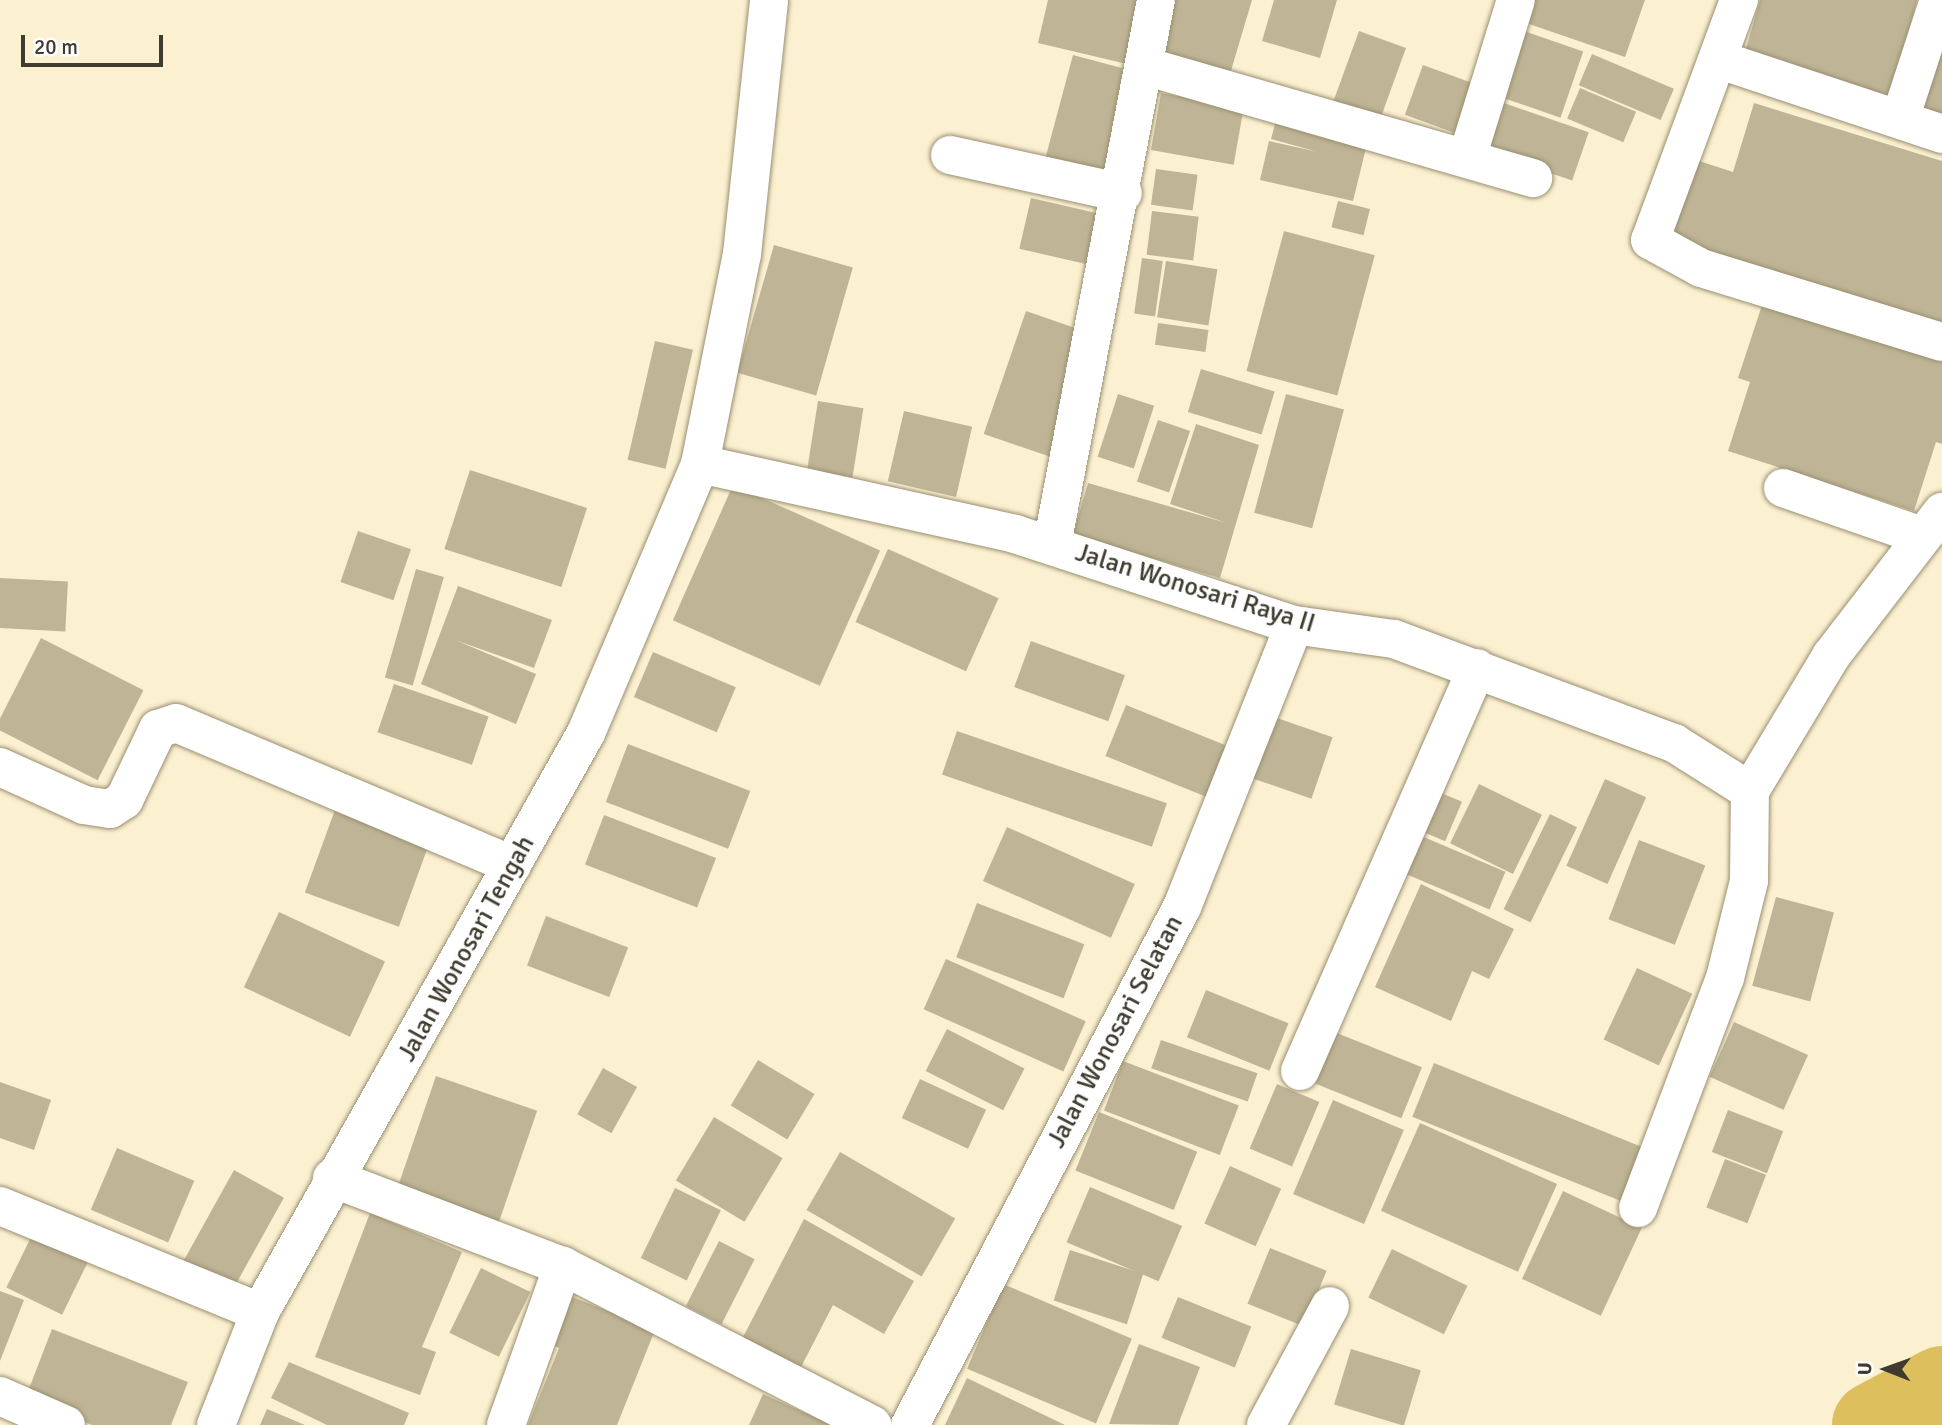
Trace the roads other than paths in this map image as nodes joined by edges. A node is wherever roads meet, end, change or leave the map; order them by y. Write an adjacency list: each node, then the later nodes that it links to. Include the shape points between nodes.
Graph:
1 (769, 0): 15 (street, Jalan Wonosari Tengah, via 742,254)
2 (1156, 0): 7 (street)
3 (1516, 0): 11 (street)
4 (1739, 0): 6 (street)
5 (1939, 0): 8 (street)
6 (1720, 61): 8 (street); 14 (street, via 1650,240 1701,268)
7 (1148, 67): 11 (street); 13 (street)
8 (1899, 120): 9 (street)
9 (1942, 134)
10 (950, 155): 13 (street)
11 (1467, 158): 12 (street)
12 (1533, 178)
13 (1123, 193): 18 (street)
14 (1942, 342)
15 (700, 464): 18 (street, Jalan Wonosari Raya II); 23 (street, Jalan Wonosari Tengah, via 586,733)
16 (1783, 488): 17 (street)
17 (1932, 524): 22 (street, via 1831,656)
18 (1052, 545): 19 (street, Jalan Wonosari Raya II)
19 (1294, 625): 20 (street, Jalan Wonosari Raya II, via 1394,639); 36 (street, Jalan Wonosari Selatan, via 1182,907)
20 (1477, 668): 22 (street, Jalan Wonosari Raya II, via 1674,743); 24 (street)
21 (0, 767): 23 (street, via 84,805 110,809 124,800 158,729 176,723)
22 (1750, 791): 27 (street, via 1749,881 1725,978)
23 (512, 865): 25 (street, Jalan Wonosari Tengah, via 379,1108)
24 (1300, 1071)
25 (332, 1178): 28 (street); 30 (street, Jalan Wonosari Tengah)
26 (0, 1206): 30 (street)
27 (1638, 1208)
28 (563, 1266): 34 (street); 35 (street)
29 (1330, 1306): 37 (street)
30 (260, 1312): 33 (street, Jalan Wonosari Tengah)
31 (0, 1396): 32 (street)
32 (66, 1425)
33 (216, 1425)
34 (506, 1425)
35 (872, 1425)
36 (910, 1425)
37 (1266, 1425)

